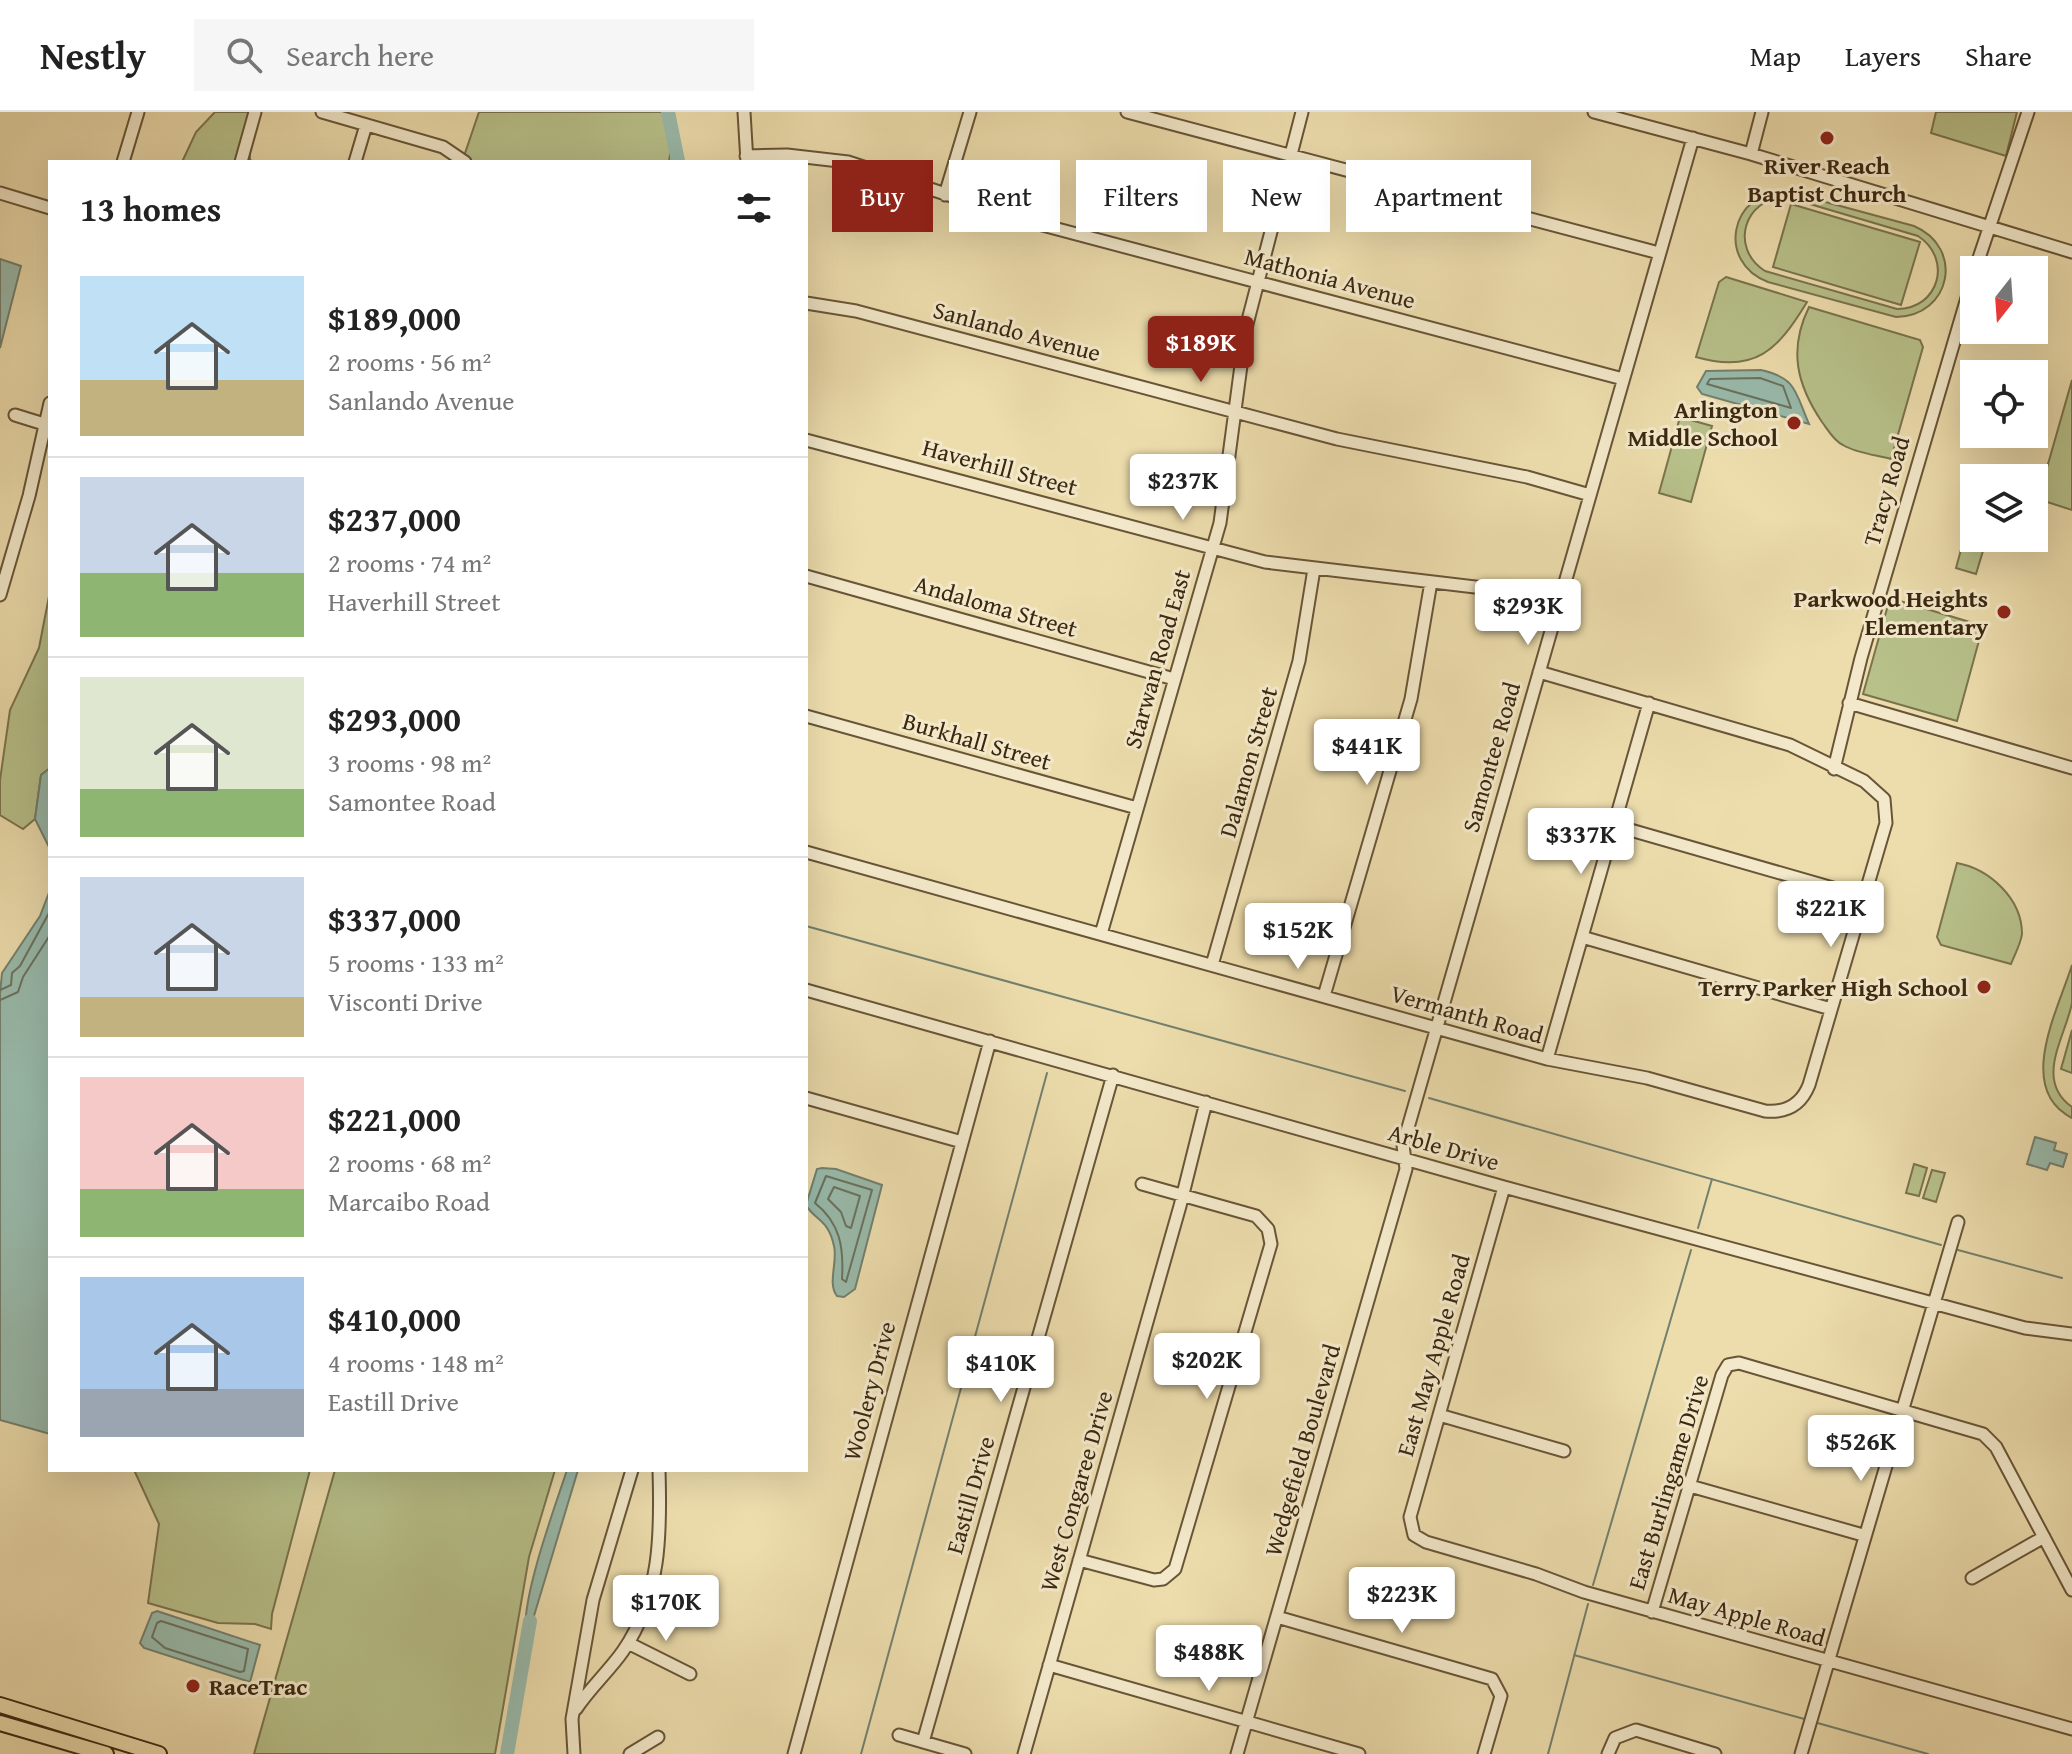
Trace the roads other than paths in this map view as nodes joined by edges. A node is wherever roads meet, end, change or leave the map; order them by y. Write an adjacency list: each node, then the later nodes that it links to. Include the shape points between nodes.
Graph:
1 (138, 112): 16 (street)
2 (255, 112): 17 (street)
3 (322, 112): 11 (street)
4 (744, 112): 15 (street)
5 (970, 112): 21 (street)
6 (1127, 112): 14 (street)
7 (1302, 112): 14 (street, Starwan Road East)
8 (1594, 112): 12 (street)
9 (1762, 112): 13 (street)
10 (2028, 112): 23 (street, Tracy Road)
11 (366, 125): 18 (street); 19 (street, via 443,147)
12 (1693, 138): 13 (street); 25 (street, Samontee Road)
13 (1751, 154): 23 (street)
14 (1290, 155): 25 (street); 27 (street, Starwan Road East)
15 (746, 159): 21 (street, Mathonia Avenue, via 787,155 848,162)
16 (124, 160)
17 (242, 160)
18 (356, 160)
19 (462, 160)
20 (0, 193): 22 (street)
21 (945, 195): 27 (street, Mathonia Avenue)
22 (48, 207)
23 (1989, 227): 24 (street); 26 (street, Tracy Road)
24 (2072, 252)
25 (1659, 253): 30 (street, Samontee Road)
26 (1980, 256)
27 (1256, 281): 30 (street, Mathonia Avenue); 32 (street, Starwan Road East)
28 (808, 303): 32 (street, Sanlando Avenue, via 856,311)
29 (1960, 323): 46 (street, Tracy Road)
30 (1623, 379): 36 (street, Samontee Road)
31 (48, 410): 34 (street)
32 (1236, 412): 36 (street, Sanlando Avenue); 37 (street, Starwan Road East, via 1227,492)
33 (15, 415): 34 (street)
34 (44, 424): 41 (street)
35 (808, 440): 37 (street, Haverhill Street)
36 (1590, 495): 42 (street, Samontee Road)
37 (1212, 548): 38 (street, Haverhill Street); 44 (street, Starwan Road East)
38 (1314, 569): 40 (street, Haverhill Street); 56 (street, Dalamon Street, via 1299,661)
39 (808, 577): 44 (street, Andaloma Street)
40 (1431, 582): 42 (street, Haverhill Street); 58 (street, via 1411,699)
41 (0, 595)
42 (1558, 605): 43 (street, Samontee Road)
43 (1539, 672): 45 (street); 60 (street, Samontee Road)
44 (1174, 679): 50 (street, Starwan Road East)
45 (1649, 703): 49 (street, via 1774,739); 51 (street)
46 (1849, 703): 48 (street); 49 (street, Tracy Road)
47 (808, 717): 50 (street, Burkhall Street)
48 (2072, 768)
49 (1834, 769): 53 (street, via 1871,785 1884,799 1886,823)
50 (1137, 808): 54 (street, Starwan Road East)
51 (1613, 825): 53 (street); 55 (street)
52 (808, 853): 54 (street, Vermanth Road)
53 (1864, 897): 59 (street)
54 (1101, 934): 56 (street, Vermanth Road)
55 (1582, 937): 59 (street); 62 (street)
56 (1212, 965): 58 (street, Vermanth Road)
57 (808, 991): 61 (street, Arble Drive)
58 (1324, 996): 60 (street, Vermanth Road)
59 (1831, 1009): 62 (street, Vermanth Road, via 1809,1085 1795,1105 1782,1111)
60 (1437, 1028): 62 (street, Vermanth Road); 67 (street, Samontee Road, via 1403,1145)
61 (990, 1041): 63 (street, Arble Drive); 66 (street, Woolery Drive)
62 (1547, 1059)
63 (1113, 1075): 65 (street, Arble Drive); 100 (street, Eastill Drive)
64 (808, 1099): 66 (street)
65 (1206, 1102): 67 (street, Arble Drive); 70 (street, West Congaree Drive)
66 (962, 1142): 105 (street, Woolery Drive)
67 (1405, 1158): 69 (street, Arble Drive); 87 (street, Wedgefield Boulevard)
68 (1142, 1184): 70 (street)
69 (1504, 1187): 72 (street, Arble Drive); 75 (street, East May Apple Road)
70 (1182, 1195): 83 (street, West Congaree Drive); 83 (street, via 1256,1216 1268,1229 1271,1244 1175,1569 1154,1580)
71 (1958, 1222): 72 (street)
72 (1933, 1303): 73 (street, Arble Drive, via 2025,1328); 74 (street)
73 (2072, 1334)
74 (1901, 1410): 79 (street, East Burlingame Drive, via 1739,1363 1728,1365); 81 (street); 82 (street, via 1988,1438)
75 (1439, 1415): 76 (street); 80 (street, East May Apple Road, via 1410,1517)
76 (1564, 1451)
77 (631, 1472): 93 (street, via 593,1600)
78 (659, 1472): 88 (street, via 661,1541 653,1590)
79 (1690, 1486): 81 (street); 86 (street, East Burlingame Drive)
80 (1414, 1535): 86 (street, May Apple Road)
81 (1863, 1535): 89 (street)
82 (2044, 1537): 84 (street); 85 (street)
83 (1079, 1560): 90 (street, West Congaree Drive)
84 (1972, 1578)
85 (2072, 1590)
86 (1652, 1612): 89 (street, May Apple Road)
87 (1277, 1617): 95 (street, Wedgefield Boulevard); 110 (street, via 1492,1679 1501,1696)
88 (628, 1643): 91 (street); 93 (street)
89 (1826, 1662): 96 (street, May Apple Road); 113 (street)
90 (1049, 1665): 95 (street); 107 (street, West Congaree Drive)
91 (690, 1674)
92 (0, 1705): 97 (main road)
93 (573, 1715): 103 (street)
94 (0, 1721): 97 (main road, via 89,1743); 101 (main road)
95 (1247, 1722): 108 (street, Wedgefield Boulevard); 109 (street)
96 (2072, 1729)
97 (98, 1735): 102 (main road)
98 (899, 1735): 100 (street)
99 (658, 1737): 104 (street)
100 (923, 1742): 106 (street)
101 (106, 1754)
102 (159, 1754)
103 (574, 1754)
104 (630, 1754)
105 (794, 1754)
106 (965, 1754)
107 (1024, 1754)
108 (1237, 1754)
109 (1359, 1754)
110 (1484, 1754)
111 (1608, 1754): 112 (street, via 1615,1738 1636,1730)
112 (1715, 1754)
113 (1801, 1754)

